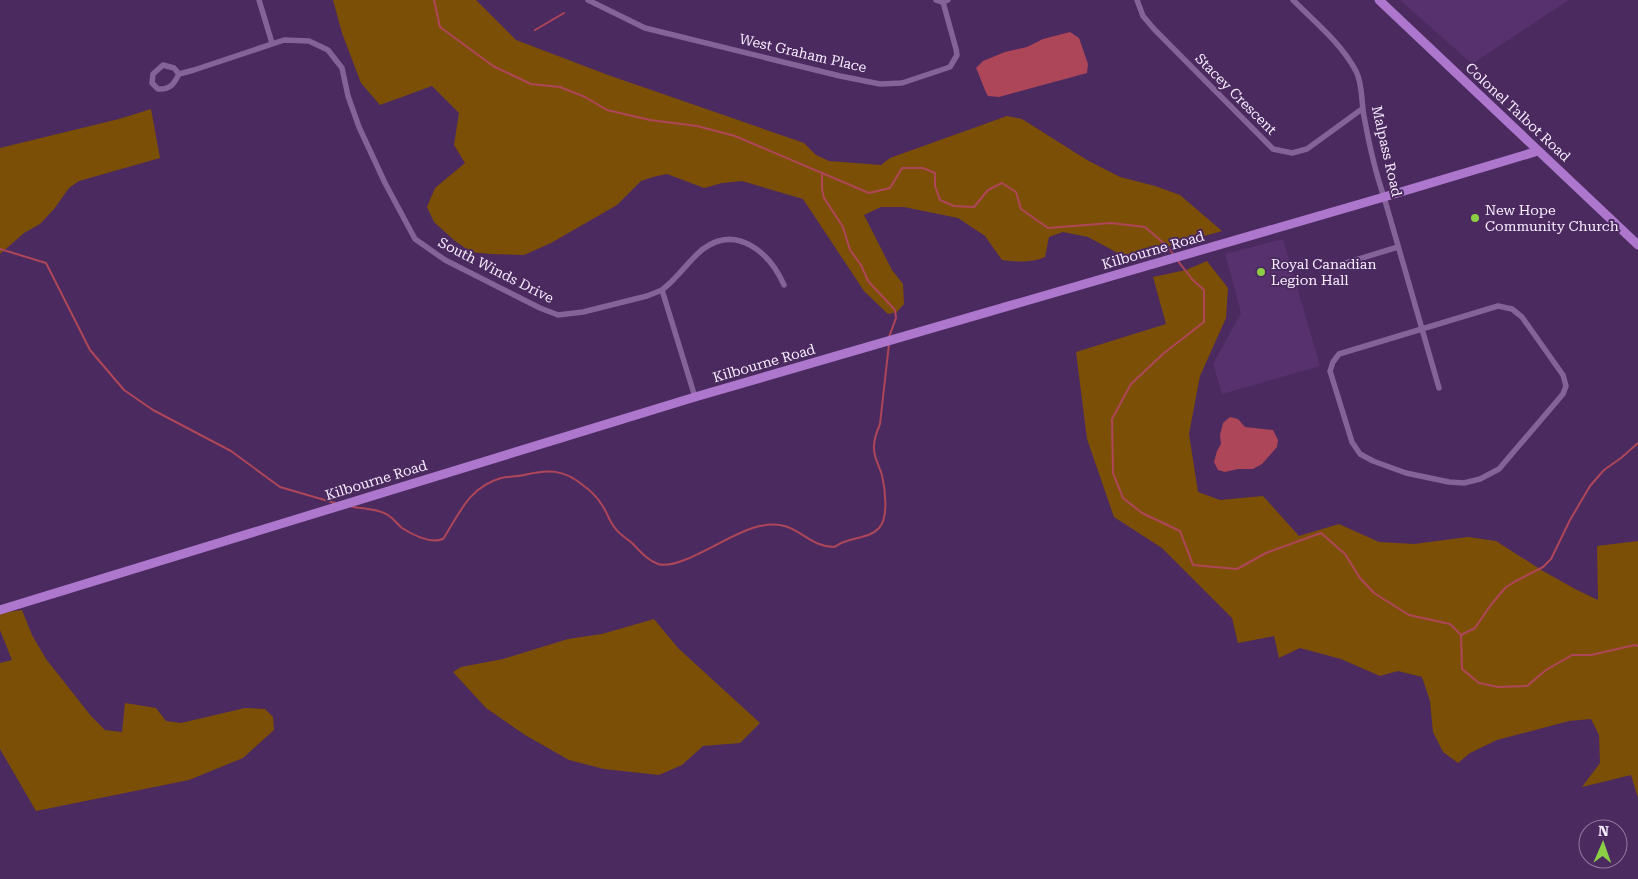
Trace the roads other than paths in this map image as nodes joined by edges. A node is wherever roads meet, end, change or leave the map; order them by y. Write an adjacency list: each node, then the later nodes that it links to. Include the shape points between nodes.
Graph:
1 (259, 0): 8 (street)
2 (588, 0): 7 (street, West Graham Place, via 645,28 880,84 902,83 950,67 956,49)
3 (936, 0): 7 (street)
4 (1136, 0): 10 (street, Stacey Crescent, via 1154,29 1272,149 1292,153 1308,149)
5 (1293, 0): 10 (street, Malpass Road, via 1344,51 1362,88)
6 (1379, 0): 11 (street, Colonel Talbot Road)
7 (946, 1)
8 (272, 44): 9 (street, South Winds Drive); 17 (street, South Winds Drive, via 284,40 309,41 328,50 342,68 359,127 415,239 444,260 558,314 583,312)
9 (178, 74): 9 (street, South Winds Drive, via 165,90 158,90 152,83 153,74 163,65 174,68)
10 (1362, 108): 12 (street, Malpass Road)
11 (1538, 151): 12 (street, Kilbourne Road); 13 (street, Colonel Talbot Road)
12 (1384, 198): 14 (street, Malpass Road); 20 (street, Kilbourne Road)
13 (1638, 245)
14 (1398, 247): 15 (street); 18 (street, Malpass Road)
15 (1336, 266)
16 (784, 285): 17 (street, via 771,263 755,248 737,239 716,242 702,250)
17 (662, 290): 20 (street)
18 (1423, 329): 18 (street, via 1339,354 1333,362 1330,371 1352,442 1360,454 1373,462 1406,473 1449,482 1480,479 1499,469 1563,394 1566,386 1562,375 1522,317 1512,309 1498,306); 19 (street, Malpass Road)
19 (1439, 388)
20 (695, 397): 21 (street, Kilbourne Road)
21 (0, 610)

